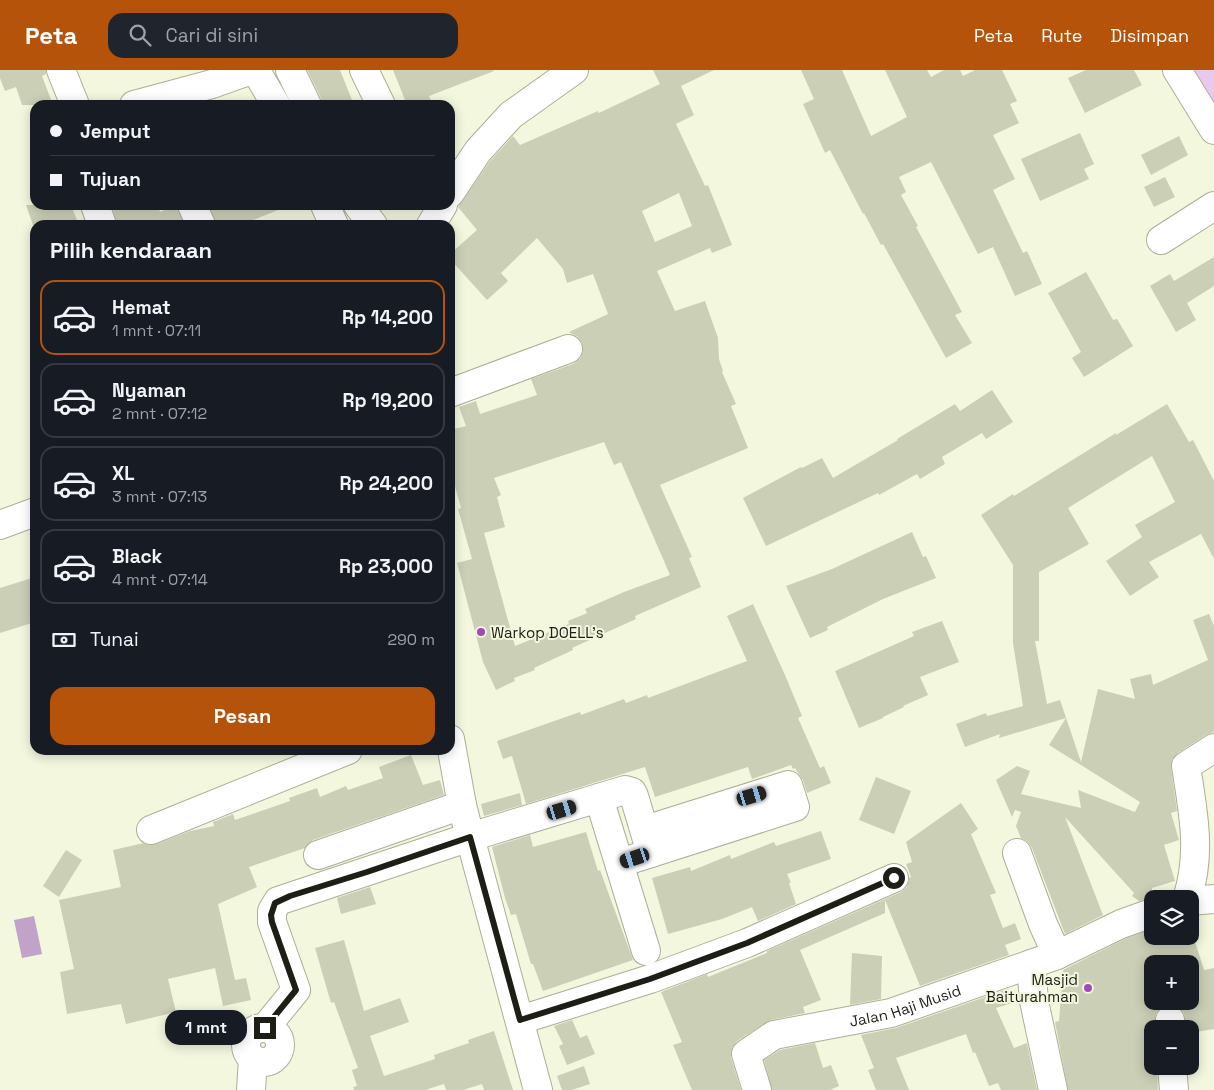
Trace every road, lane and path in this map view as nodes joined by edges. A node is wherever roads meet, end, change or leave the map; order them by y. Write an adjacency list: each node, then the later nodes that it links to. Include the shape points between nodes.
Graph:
1 (61, 70): 7 (street)
2 (290, 70): 10 (street)
3 (364, 70): 11 (street)
4 (574, 70): 13 (street, via 510,115 491,134)
5 (1177, 70): 12 (street)
6 (209, 77): 8 (street); 9 (street, via 251,70 259,76)
7 (74, 100)
8 (147, 100)
9 (273, 100)
10 (305, 100)
11 (379, 100)
12 (1214, 130)
13 (455, 186)
14 (1214, 206): 15 (street)
15 (1161, 240)
16 (568, 349): 17 (street)
17 (455, 391)
18 (30, 514): 19 (street)
19 (0, 525)
20 (1214, 748): 25 (street, via 1186,766)
21 (336, 755): 26 (street)
22 (453, 755): 24 (street)
23 (599, 798): 27 (street); 30 (street); 30 (street, via 625,790 632,792 648,841)
24 (462, 805): 27 (street); 29 (street)
25 (1204, 817): 32 (street)
26 (151, 830)
27 (470, 837): 39 (street); 41 (street, via 275,903 272,922 296,990 265,1028 276,1034 279,1052 265,1062 253,1059)
28 (1017, 853): 37 (street, via 1042,924)
29 (318, 856)
30 (620, 863): 36 (street)
31 (894, 878): 39 (street, via 747,943 650,979)
32 (1189, 890)
33 (1214, 899): 34 (street)
34 (1199, 900)
35 (1144, 916): 37 (street, Jalan Haji Musid)
36 (646, 951)
37 (1057, 955): 38 (street, Jalan Haji Musid)
38 (1031, 964): 43 (street, Jalan Haji Musid, via 891,1014 774,1036 746,1054); 44 (street, via 1034,1001)
39 (520, 1020): 42 (street)
40 (1173, 1075): 45 (street)
41 (251, 1090)
42 (538, 1090)
43 (757, 1090)
44 (1053, 1090)
45 (1174, 1090)

